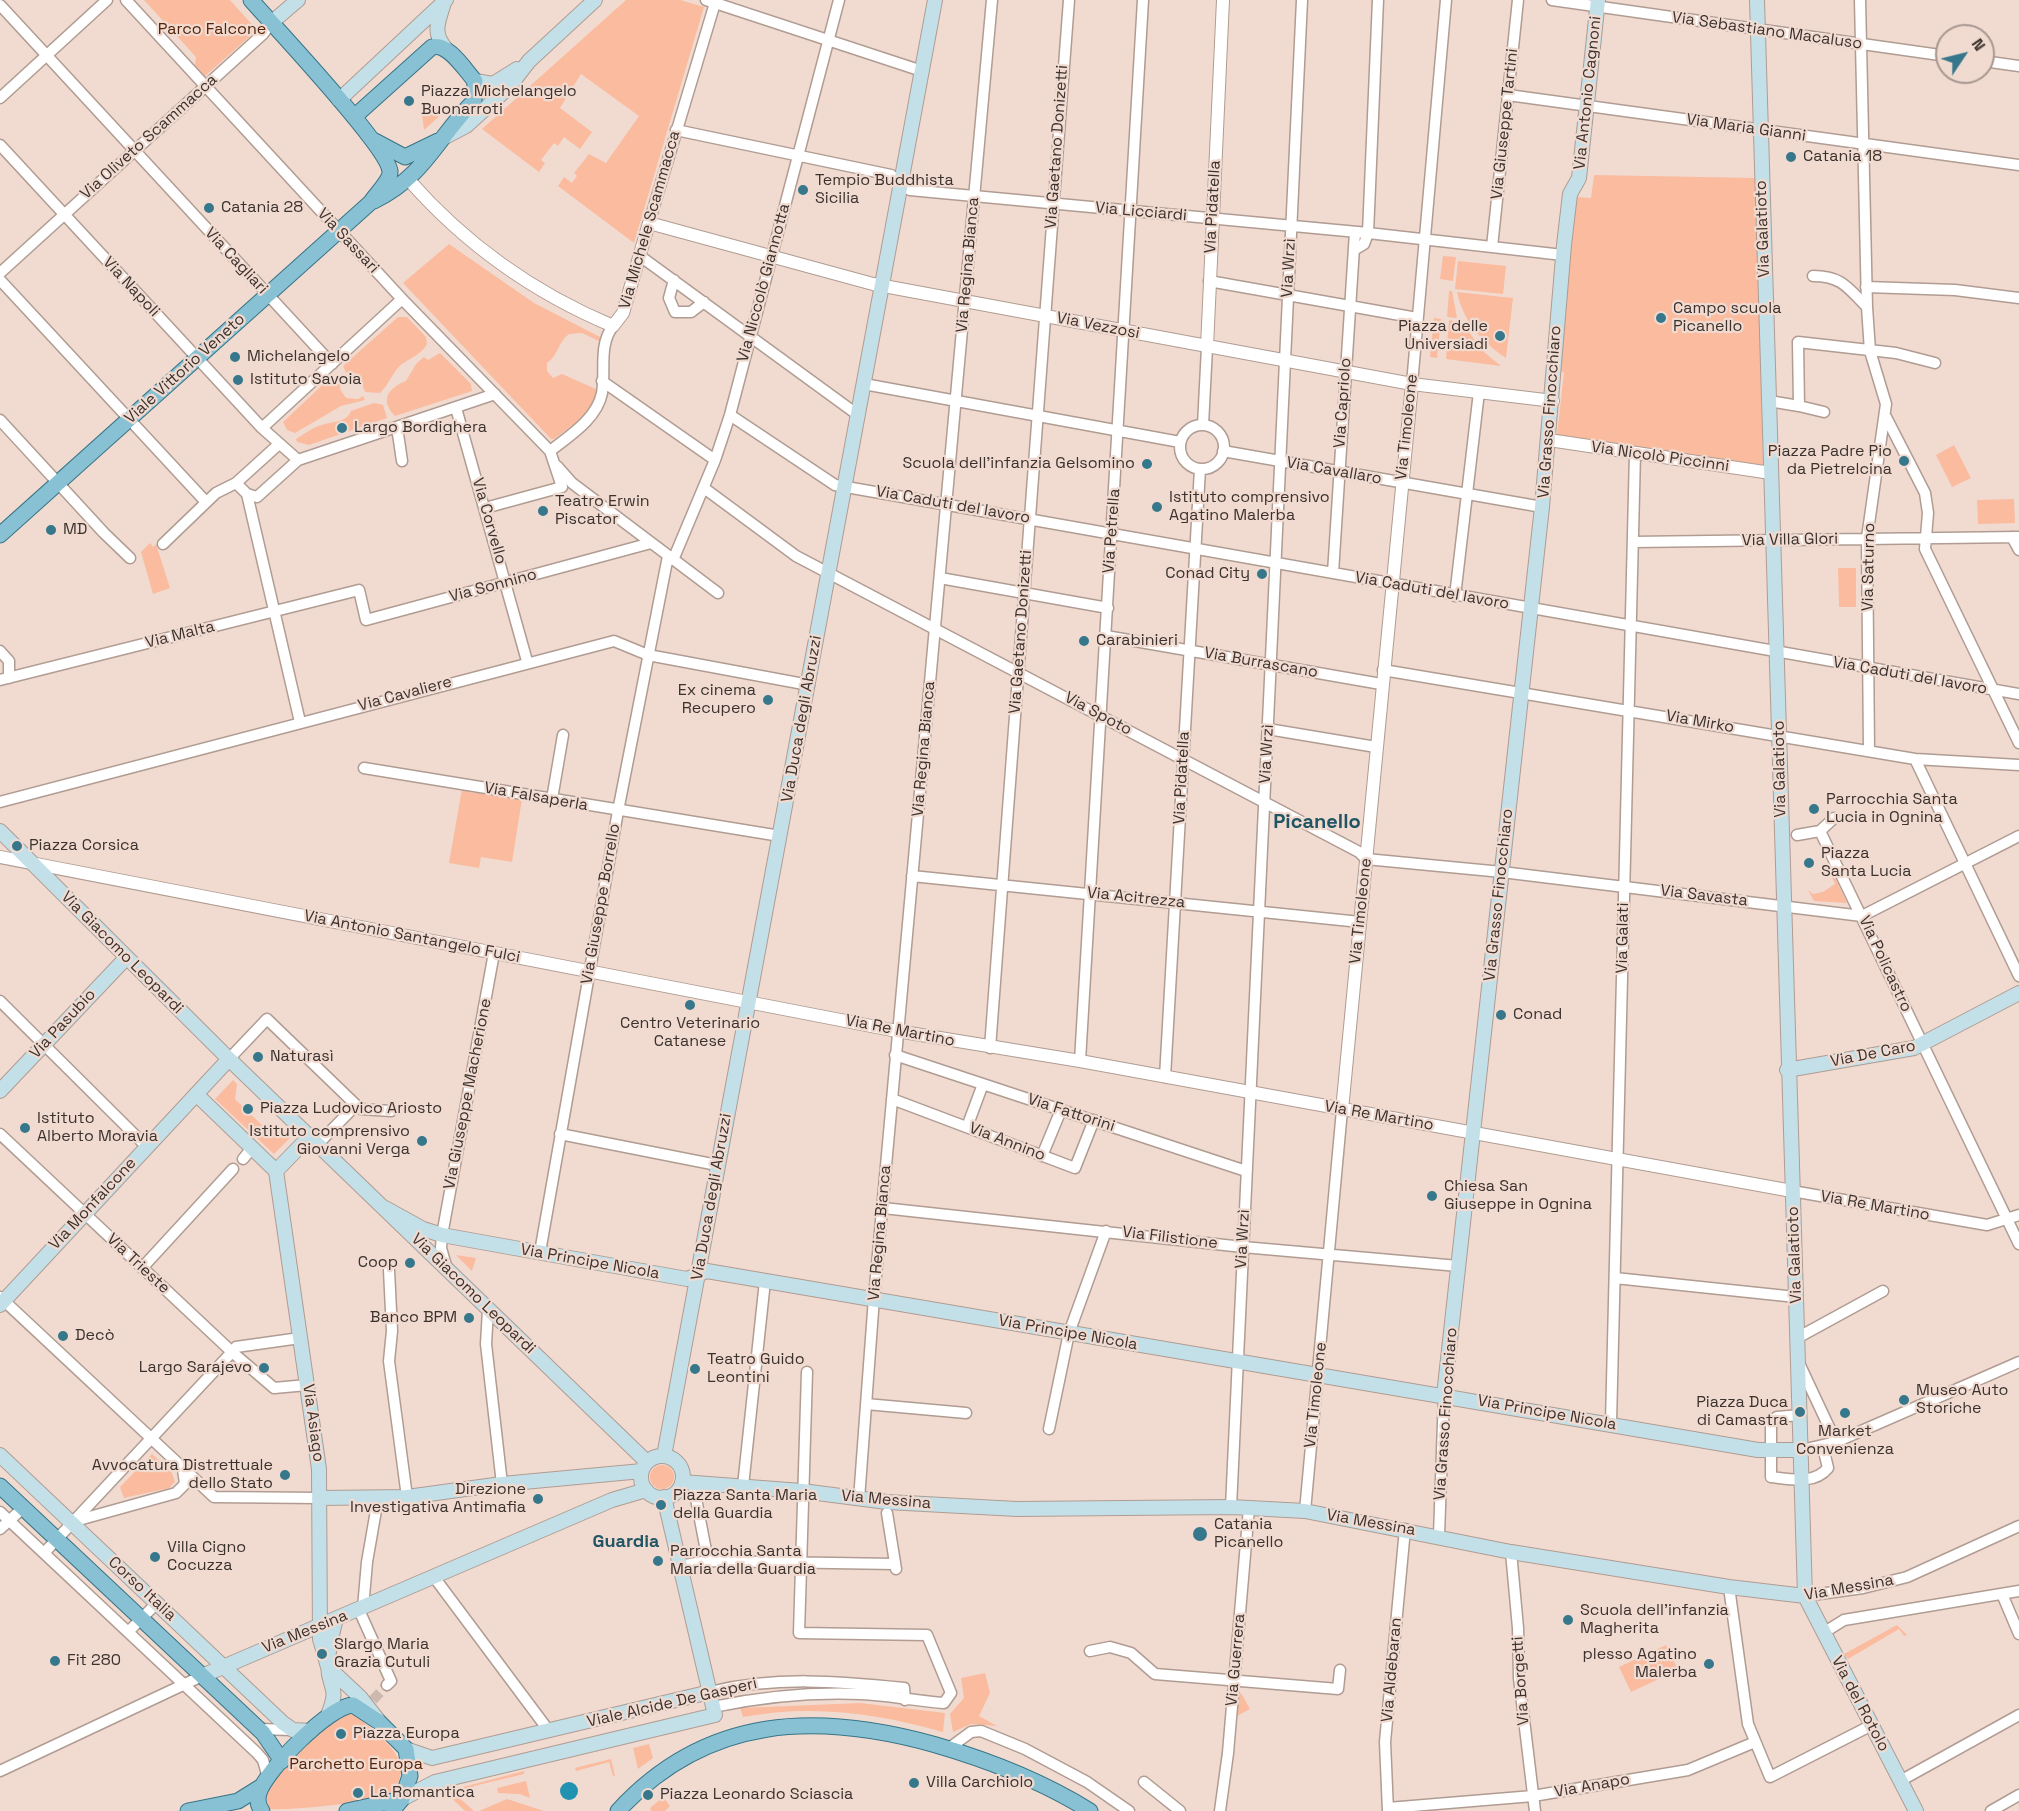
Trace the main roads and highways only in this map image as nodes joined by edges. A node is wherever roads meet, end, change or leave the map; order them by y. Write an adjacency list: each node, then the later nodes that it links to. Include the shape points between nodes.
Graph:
1 (251, 0): 9 (main road)
2 (298, 0): 9 (main road, Via Oliveto Scammacca)
3 (595, 0): 12 (main road)
4 (935, 0): 31 (main road, Via Duca degli Abruzzi)
5 (1757, 0): 25 (main road, Via Galatioto)
6 (445, 2): 8 (main road); 10 (main road, via 436,30)
7 (1598, 4): 19 (main road, Via Antonio Cagnoni, via 1579,178 1570,194)
8 (432, 15): 11 (main road, via 428,43); 14 (main road)
9 (271, 23): 14 (main road)
10 (446, 49): 11 (main road, via 432,47); 13 (main road)
11 (417, 59): 15 (main road)
12 (529, 61): 13 (main road, via 493,84); 16 (main road, via 509,87 466,126)
13 (475, 81): 16 (main road, via 474,101)
14 (335, 96): 15 (main road)
15 (354, 117): 17 (main road)
16 (443, 138): 17 (main road, via 405,157); 18 (main road, via 429,159 396,190)
17 (375, 141): 18 (main road, via 390,170)
18 (371, 202): 20 (main road, Viale Vittorio Veneto)
19 (1563, 255): 33 (main road, Via Grasso Finocchiaro, via 1551,372 1549,440)
20 (0, 535)
21 (0, 831): 22 (main road, Via Giacomo Leopardi)
22 (126, 958): 24 (main road, Via Giacomo Leopardi); 26 (main road, Via Pasubio)
23 (2019, 993): 25 (main road, Via De Caro, via 1922,1044)
24 (229, 1059): 27 (main road, Via Monfalcone); 28 (main road, Via Giacomo Leopardi)
25 (1787, 1070): 34 (main road, Via Galatioto)
26 (0, 1091)
27 (195, 1099): 29 (main road, via 248,1153); 32 (main road, Via Monfalcone)
28 (317, 1144): 29 (main road); 30 (main road, Via Giacomo Leopardi)
29 (277, 1175): 42 (main road, Via Asiago, via 320,1469)
30 (385, 1208): 31 (main road, Via Principe Nicola, via 442,1235 687,1279); 37 (main road, Via Giacomo Leopardi, via 621,1437)
31 (698, 1275): 33 (main road, Via Principe Nicola, via 707,1271); 36 (main road, Via Duca degli Abruzzi)
32 (1, 1301)
33 (1444, 1395): 34 (main road, Via Principe Nicola, via 1764,1450)
34 (1801, 1450): 43 (main road, Via Galatioto)
35 (0, 1455): 46 (main road, Corso Italia)
36 (664, 1456): 37 (main road); 38 (main road, via 678,1463)
37 (645, 1466): 40 (main road, via 641,1479); 42 (main road, via 607,1474 407,1497)
38 (693, 1483): 41 (main road); 43 (main road, Via Messina, via 1017,1509 1231,1507 1305,1511 1511,1552)
39 (0, 1486): 48 (main road, Corso Italia)
40 (646, 1490): 41 (main road); 44 (main road, Via Messina, via 612,1500)
41 (664, 1497): 49 (main road)
42 (319, 1498): 45 (main road, Via Asiago)
43 (1805, 1596): 64 (main road, Via del Rotolo)
44 (336, 1619): 45 (main road, Via Messina); 47 (main road)
45 (320, 1625): 46 (main road, Via Messina); 47 (main road, Via Asiago)
46 (224, 1666): 48 (main road, Via Messina); 53 (main road, Corso Italia, via 288,1726)
47 (328, 1667): 50 (main road, Via Asiago, via 336,1692); 51 (main road, via 371,1703)
48 (202, 1676): 56 (main road, Corso Italia, via 258,1729)
49 (710, 1692): 52 (main road, Viale Alcide De Gasperi); 55 (main road, Viale Alcide De Gasperi, via 714,1711)
50 (328, 1716): 51 (main road, via 353,1705); 53 (main road)
51 (379, 1722): 54 (main road)
52 (552, 1730): 54 (main road, Viale Alcide De Gasperi, via 432,1758); 55 (main road)
53 (311, 1731): 56 (main road)
54 (406, 1749): 58 (main road, via 410,1776)
55 (560, 1752): 58 (main road, Viale Alcide De Gasperi, via 435,1782)
56 (282, 1761): 57 (main road)
57 (265, 1782): 59 (main road, via 236,1801); 60 (main road, via 258,1802)
58 (397, 1805): 61 (main road)
59 (188, 1811)
60 (262, 1811)
61 (347, 1811)
62 (618, 1811): 63 (main road, via 650,1780 681,1759 725,1738 807,1725 898,1736 948,1749 1038,1781)
63 (1090, 1811)
64 (1916, 1811)

